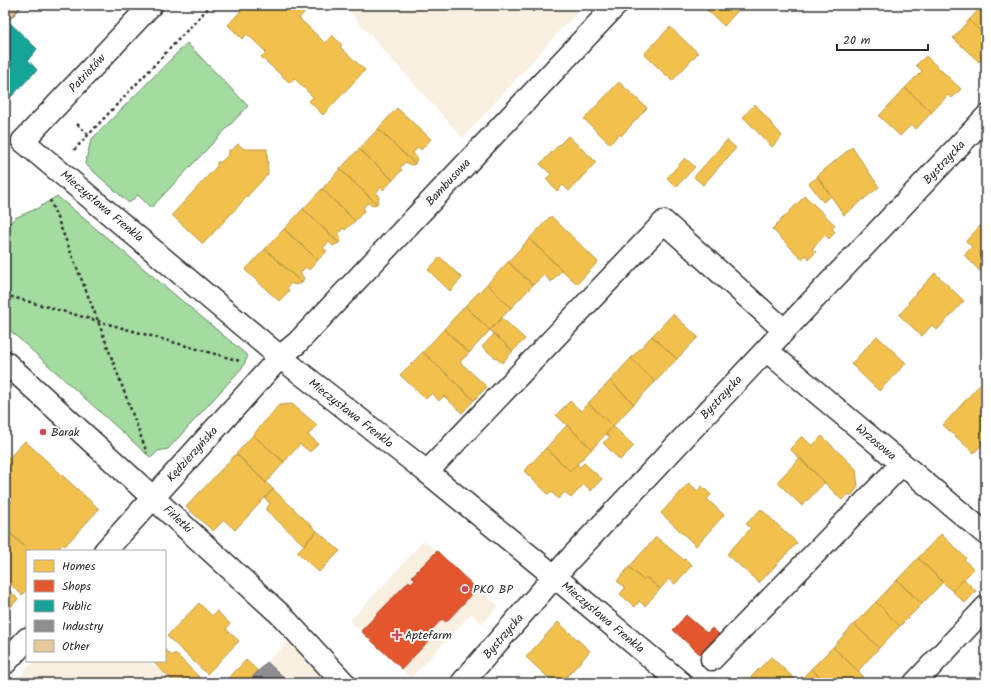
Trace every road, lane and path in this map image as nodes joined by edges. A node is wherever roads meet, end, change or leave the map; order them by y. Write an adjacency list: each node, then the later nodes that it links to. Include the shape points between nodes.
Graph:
1 (151, 5): 5 (street, Patriotów)
2 (211, 5): 6 (path, via 73,151)
3 (616, 5): 13 (street, Bambusowa, via 296,343)
4 (986, 117): 10 (street, Bystrzycka)
5 (23, 141): 13 (street, Mieczysława Frenkla)
6 (73, 156)
7 (51, 201): 9 (path)
8 (5, 295): 9 (path)
9 (98, 321): 13 (path); 16 (path)
10 (784, 330): 11 (street, Bystrzycka); 15 (street, via 664,222)
11 (766, 350): 14 (street, Wrzosowa); 19 (street, Bystrzycka)
12 (5, 362): 16 (street, Firletki)
13 (274, 363): 15 (street, Mieczysława Frenkla); 16 (street, Kędzierzyńska)
14 (902, 464): 17 (street, Wrzosowa); 22 (street)
15 (427, 472): 19 (street, Mieczysława Frenkla)
16 (157, 493): 18 (street, Kędzierzyńska); 24 (street, Firletki, via 282,616)
17 (986, 534)
18 (106, 550)
19 (554, 576): 25 (street, Bystrzycka); 26 (street, Mieczysława Frenkla)
20 (986, 607): 27 (street)
21 (26, 640): 23 (street)
22 (712, 659)
23 (5, 663)
24 (344, 683)
25 (462, 683)
26 (681, 683)
27 (915, 683)

